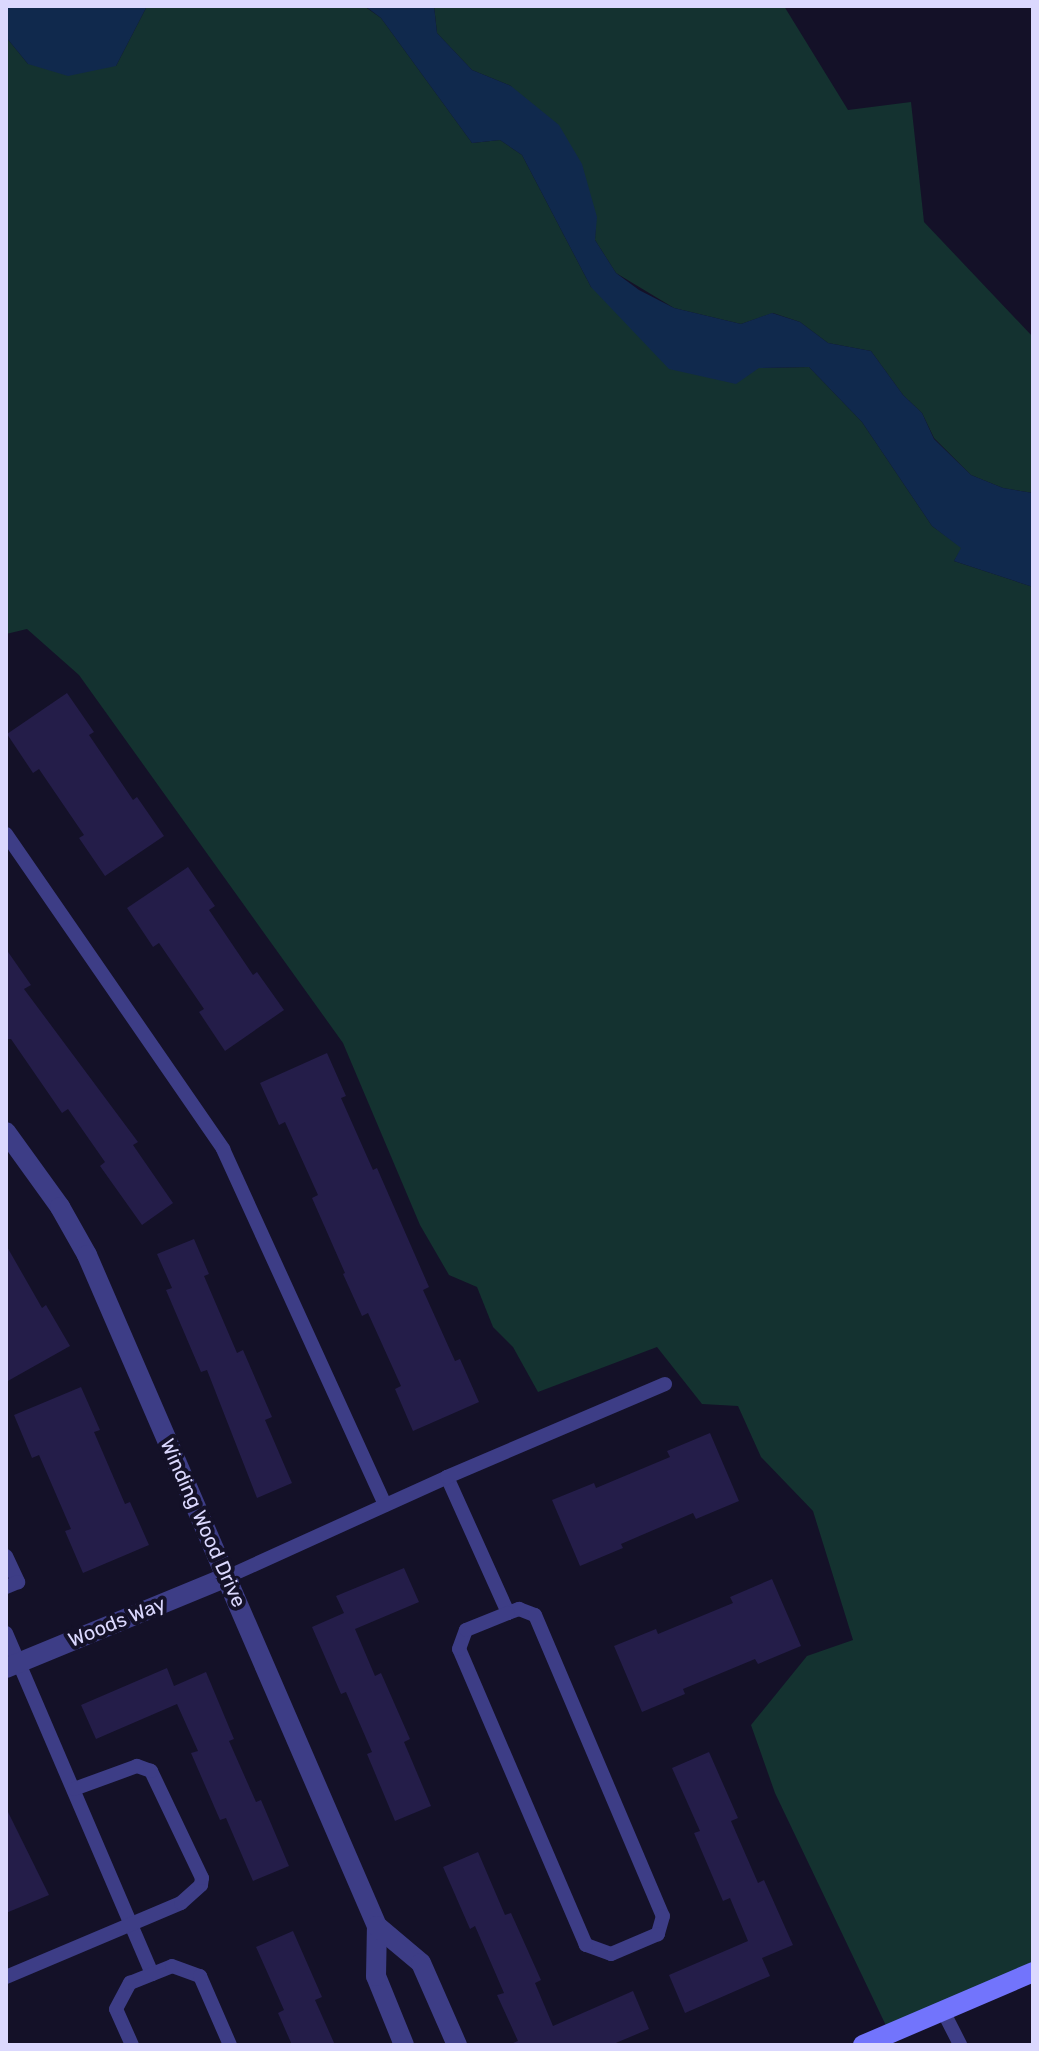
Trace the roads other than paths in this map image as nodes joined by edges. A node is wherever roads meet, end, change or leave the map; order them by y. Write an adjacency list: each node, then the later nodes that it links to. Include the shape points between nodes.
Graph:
1 (6, 834): 5 (lane, via 223,1149)
2 (6, 1132): 7 (street, Winding Wood Drive, via 87,1255)
3 (665, 1384): 4 (lane)
4 (447, 1477): 5 (lane); 9 (lane)
5 (385, 1505): 7 (lane)
6 (6, 1556): 8 (lane, via 18,1582)
7 (227, 1577): 11 (street, Woods Way); 14 (street, Winding Wood Drive)
8 (6, 1587)
9 (508, 1613): 9 (lane, via 519,1609 535,1615 663,1916 658,1934 611,1954 586,1945 459,1649 466,1630)
10 (6, 1633): 11 (lane)
11 (12, 1665): 12 (lane)
12 (74, 1789): 13 (lane); 13 (lane, via 137,1766 151,1771 202,1878 195,1894)
13 (131, 1924): 16 (lane); 17 (lane)
14 (377, 1926): 21 (street, Winding Wood Drive, via 376,1976); 22 (street, Winding Wood Drive, via 421,1963)
15 (1033, 1972): 18 (main road)
16 (152, 1974): 19 (lane, via 130,1983 116,2009); 20 (lane, via 172,1966 200,1976)
17 (6, 1977)
18 (943, 2011): 23 (main road); 24 (lane)
19 (132, 2045)
20 (230, 2045)
21 (404, 2045)
22 (457, 2045)
23 (863, 2045)
24 (960, 2045)

